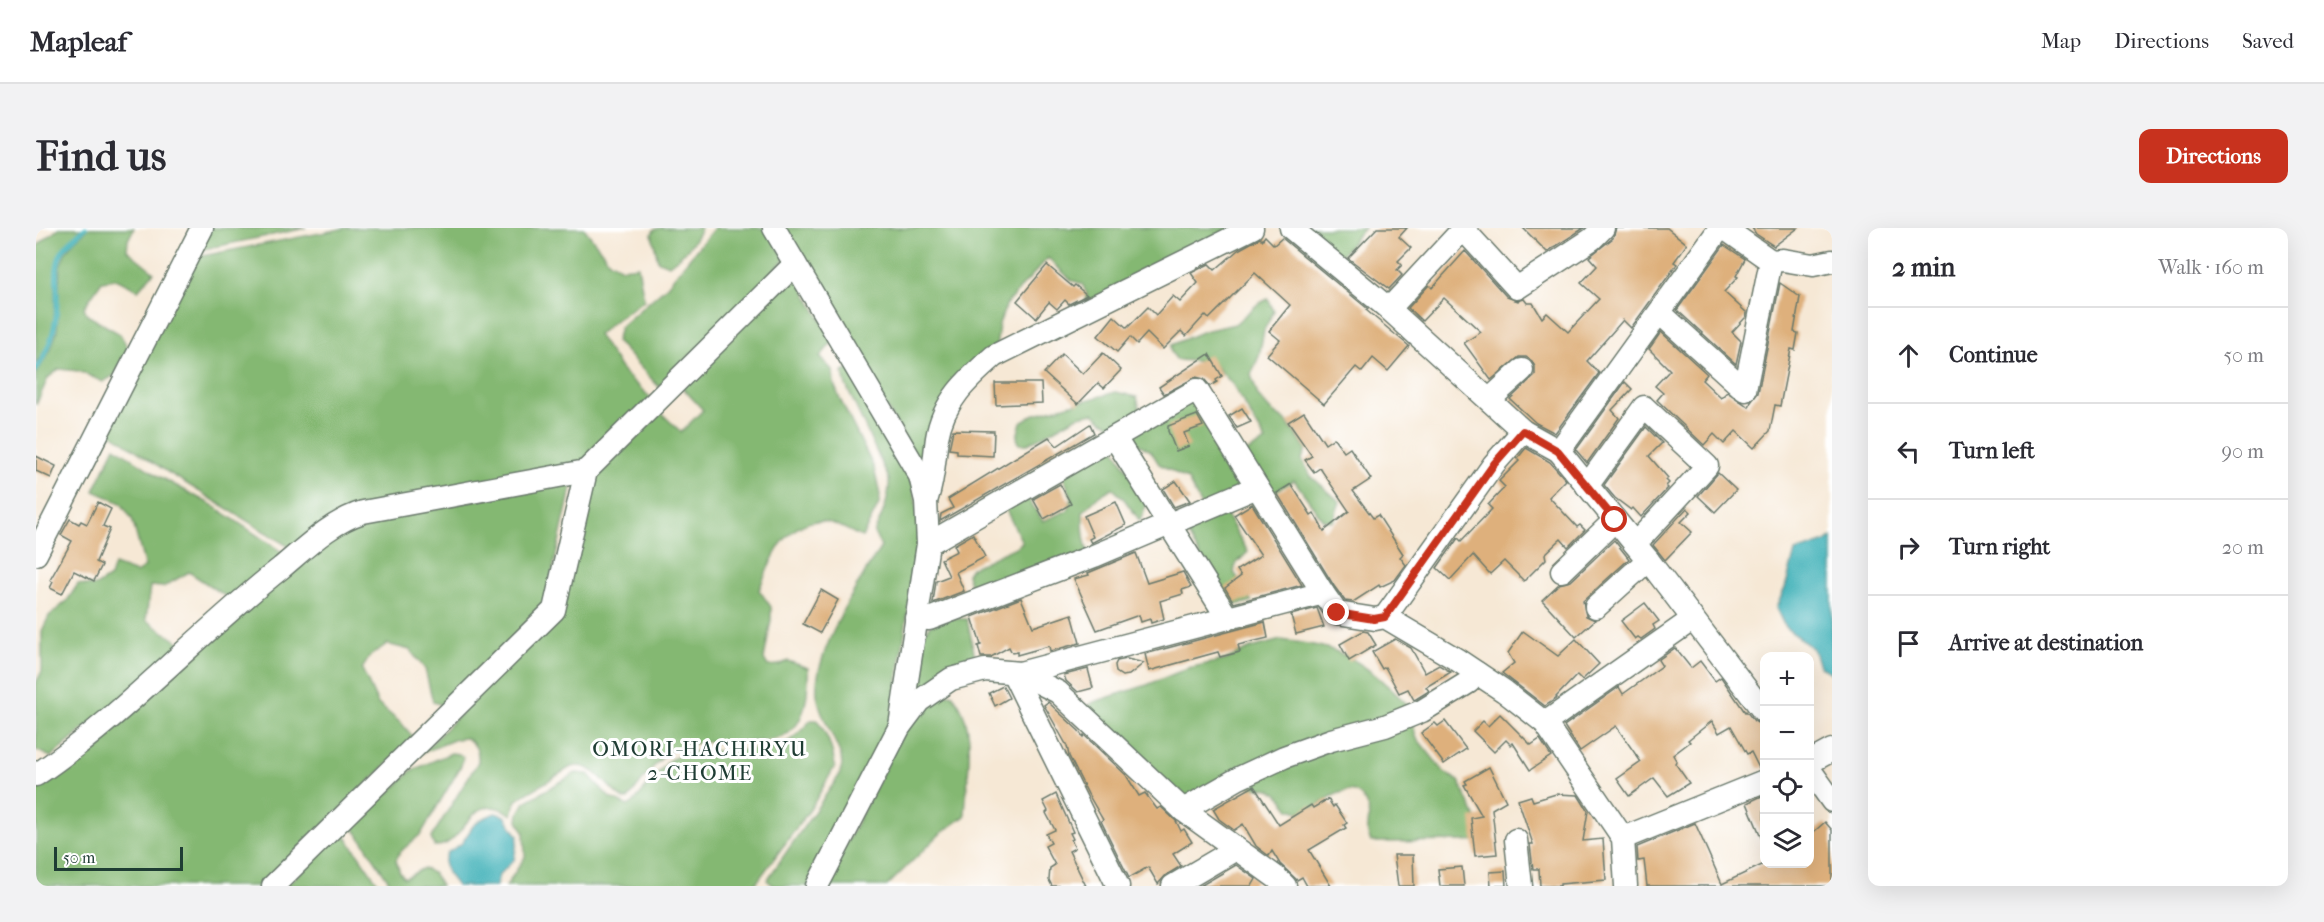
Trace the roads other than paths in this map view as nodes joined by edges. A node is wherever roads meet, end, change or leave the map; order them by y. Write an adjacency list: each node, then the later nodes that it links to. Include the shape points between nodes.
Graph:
1 (202, 228): 26 (street)
2 (774, 228): 10 (street)
3 (1252, 228): 21 (street, via 994,356 966,381 944,414)
4 (1291, 228): 11 (street)
5 (1603, 228): 7 (street, via 1517,288)
6 (1722, 228): 8 (street); 12 (street)
7 (1463, 229): 11 (street)
8 (1771, 261): 9 (street, via 1813,265); 12 (street, via 1745,390)
9 (1832, 261)
10 (795, 264): 18 (street); 21 (street, via 920,476)
11 (1389, 309): 14 (street)
12 (1660, 313): 17 (street)
13 (1522, 370): 14 (street)
14 (1489, 399): 15 (street)
15 (1523, 431): 17 (street); 31 (street, via 1494,464)
16 (1114, 438): 20 (street, via 1197,390); 23 (street); 24 (street)
17 (1558, 451): 19 (street)
18 (586, 471): 41 (street, via 363,512 338,522 254,589 100,728); 49 (street, via 554,610)
19 (1587, 486): 22 (street); 25 (street, via 1644,407 1707,466)
20 (1257, 487): 23 (street); 28 (street)
21 (926, 501): 24 (street)
22 (1615, 520): 25 (street); 27 (street)
23 (1169, 524): 30 (street); 32 (street, via 929,619)
24 (928, 543): 32 (street)
25 (1641, 552): 29 (street); 33 (street)
26 (36, 554)
27 (1562, 571)
28 (1323, 593): 30 (street); 31 (street, via 1337,613)
29 (1596, 607)
30 (1227, 617): 34 (street)
31 (1385, 617): 35 (street)
32 (916, 618): 38 (street)
33 (1694, 619): 36 (street); 37 (street)
34 (1016, 673): 38 (street, via 985,670 951,679 919,701); 45 (street, via 1058,692 1074,705); 51 (street)
35 (1477, 673): 37 (street); 45 (street, via 1422,711 1284,757)
36 (1760, 707)
37 (1545, 723): 46 (street)
38 (900, 726): 50 (street)
39 (1832, 750): 40 (street)
40 (1813, 760)
41 (36, 774)
42 (1814, 777): 44 (street)
43 (1760, 783): 46 (street)
44 (1832, 801)
45 (1183, 810): 48 (street)
46 (1623, 838): 55 (street)
47 (1516, 840): 54 (street)
48 (1236, 849): 52 (street); 53 (street)
49 (273, 886)
50 (817, 886)
51 (1118, 886)
52 (1173, 886)
53 (1284, 886)
54 (1521, 886)
55 (1626, 886)

